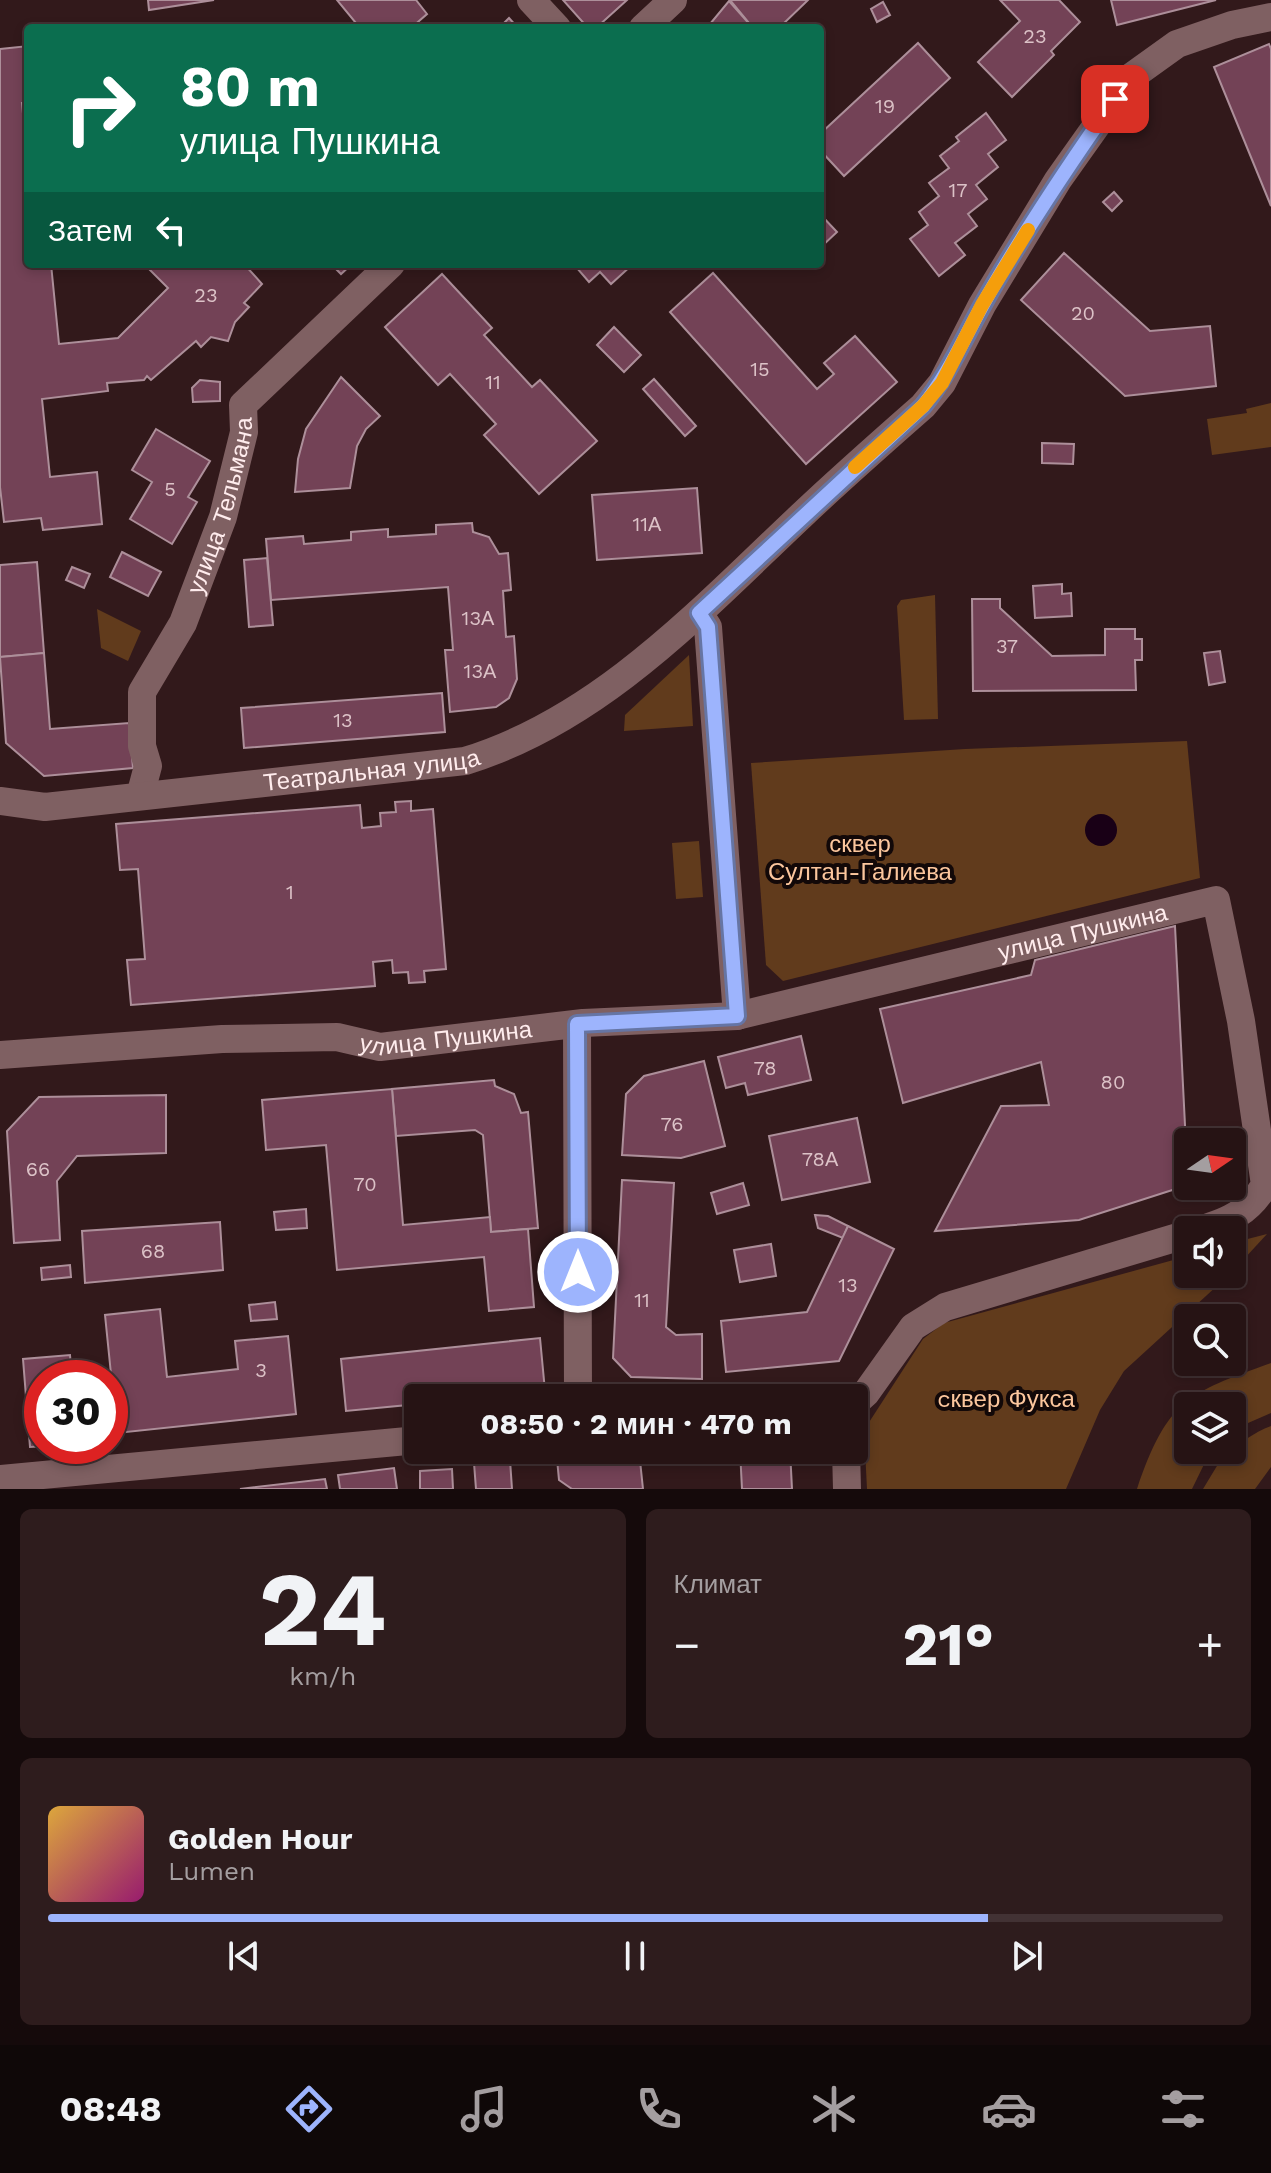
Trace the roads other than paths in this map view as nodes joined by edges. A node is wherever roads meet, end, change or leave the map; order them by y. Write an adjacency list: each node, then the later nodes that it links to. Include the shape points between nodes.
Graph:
1 (531, 0): 4 (street)
2 (673, 0): 5 (street)
3 (1271, 17): 7 (street, Театральная улица, via 1177,44 1131,77 1058,180 942,383)
4 (553, 24)
5 (647, 24)
6 (387, 268): 8 (street, улица Тельмана, via 243,405 244,432 223,517 183,623 142,692 142,746 148,766)
7 (699, 613): 8 (street, Театральная улица, via 587,704 510,745 465,761); 10 (street, via 708,627)
8 (140, 796): 9 (street, Театральная улица, via 45,807)
9 (0, 801)
10 (737, 1016): 11 (street, улица Пушкина); 13 (street, улица Пушкина, via 1216,900 1241,1021 1265,1185)
11 (577, 1024): 12 (street, улица Пушкина, via 380,1047 337,1037 237,1039); 15 (street)
12 (0, 1055)
13 (1239, 1216)
14 (1174, 1238): 16 (street, via 945,1307 913,1327)
15 (578, 1384)
16 (868, 1390)
17 (404, 1441): 19 (street)
18 (846, 1464): 20 (street)
19 (0, 1479)
20 (847, 1489)

